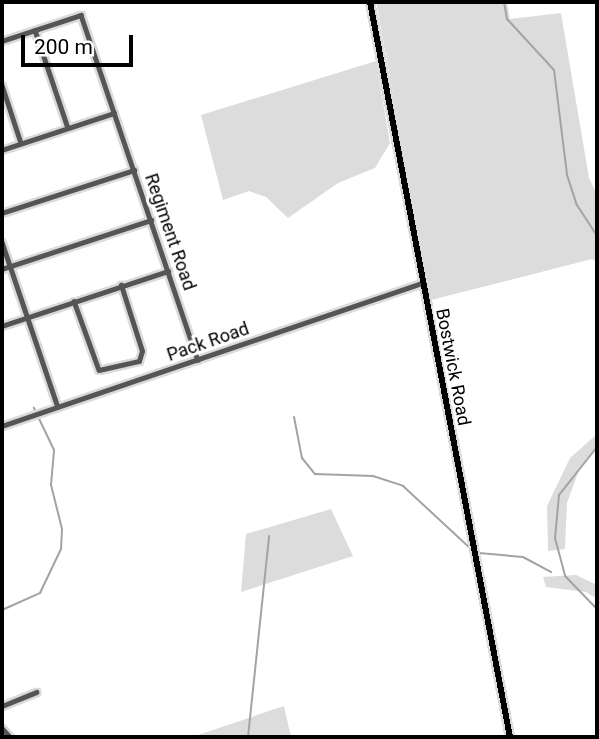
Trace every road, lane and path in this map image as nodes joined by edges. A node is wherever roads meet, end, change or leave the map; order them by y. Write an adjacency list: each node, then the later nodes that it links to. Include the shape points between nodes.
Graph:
1 (370, 2): 16 (main road, Bostwick Road)
2 (35, 30): 3 (street); 5 (street, Regiment Road, via 81,15); 6 (street)
3 (2, 41)
4 (2, 85): 7 (street)
5 (114, 113): 6 (street); 9 (street, Regiment Road)
6 (68, 128): 7 (street)
7 (21, 144): 8 (street)
8 (2, 150)
9 (134, 170): 10 (street); 11 (street, Regiment Road)
10 (2, 213)
11 (151, 220): 13 (street); 15 (street, Regiment Road)
12 (2, 242): 13 (street)
13 (10, 267): 14 (street); 19 (street)
14 (2, 269)
15 (168, 271): 17 (street); 21 (street, Regiment Road)
16 (423, 284): 21 (street, Pack Road); 28 (main road, Bostwick Road)
17 (121, 285): 18 (street); 18 (street, via 142,351 139,361 128,365 99,370)
18 (74, 301): 19 (street)
19 (26, 317): 20 (street); 22 (street)
20 (2, 326)
21 (198, 360): 22 (street, Pack Road)
22 (58, 407): 23 (street, Pack Road)
23 (2, 426)
24 (36, 692): 25 (street)
25 (2, 706)
26 (2, 728): 27 (street)
27 (10, 737)
28 (510, 737)

